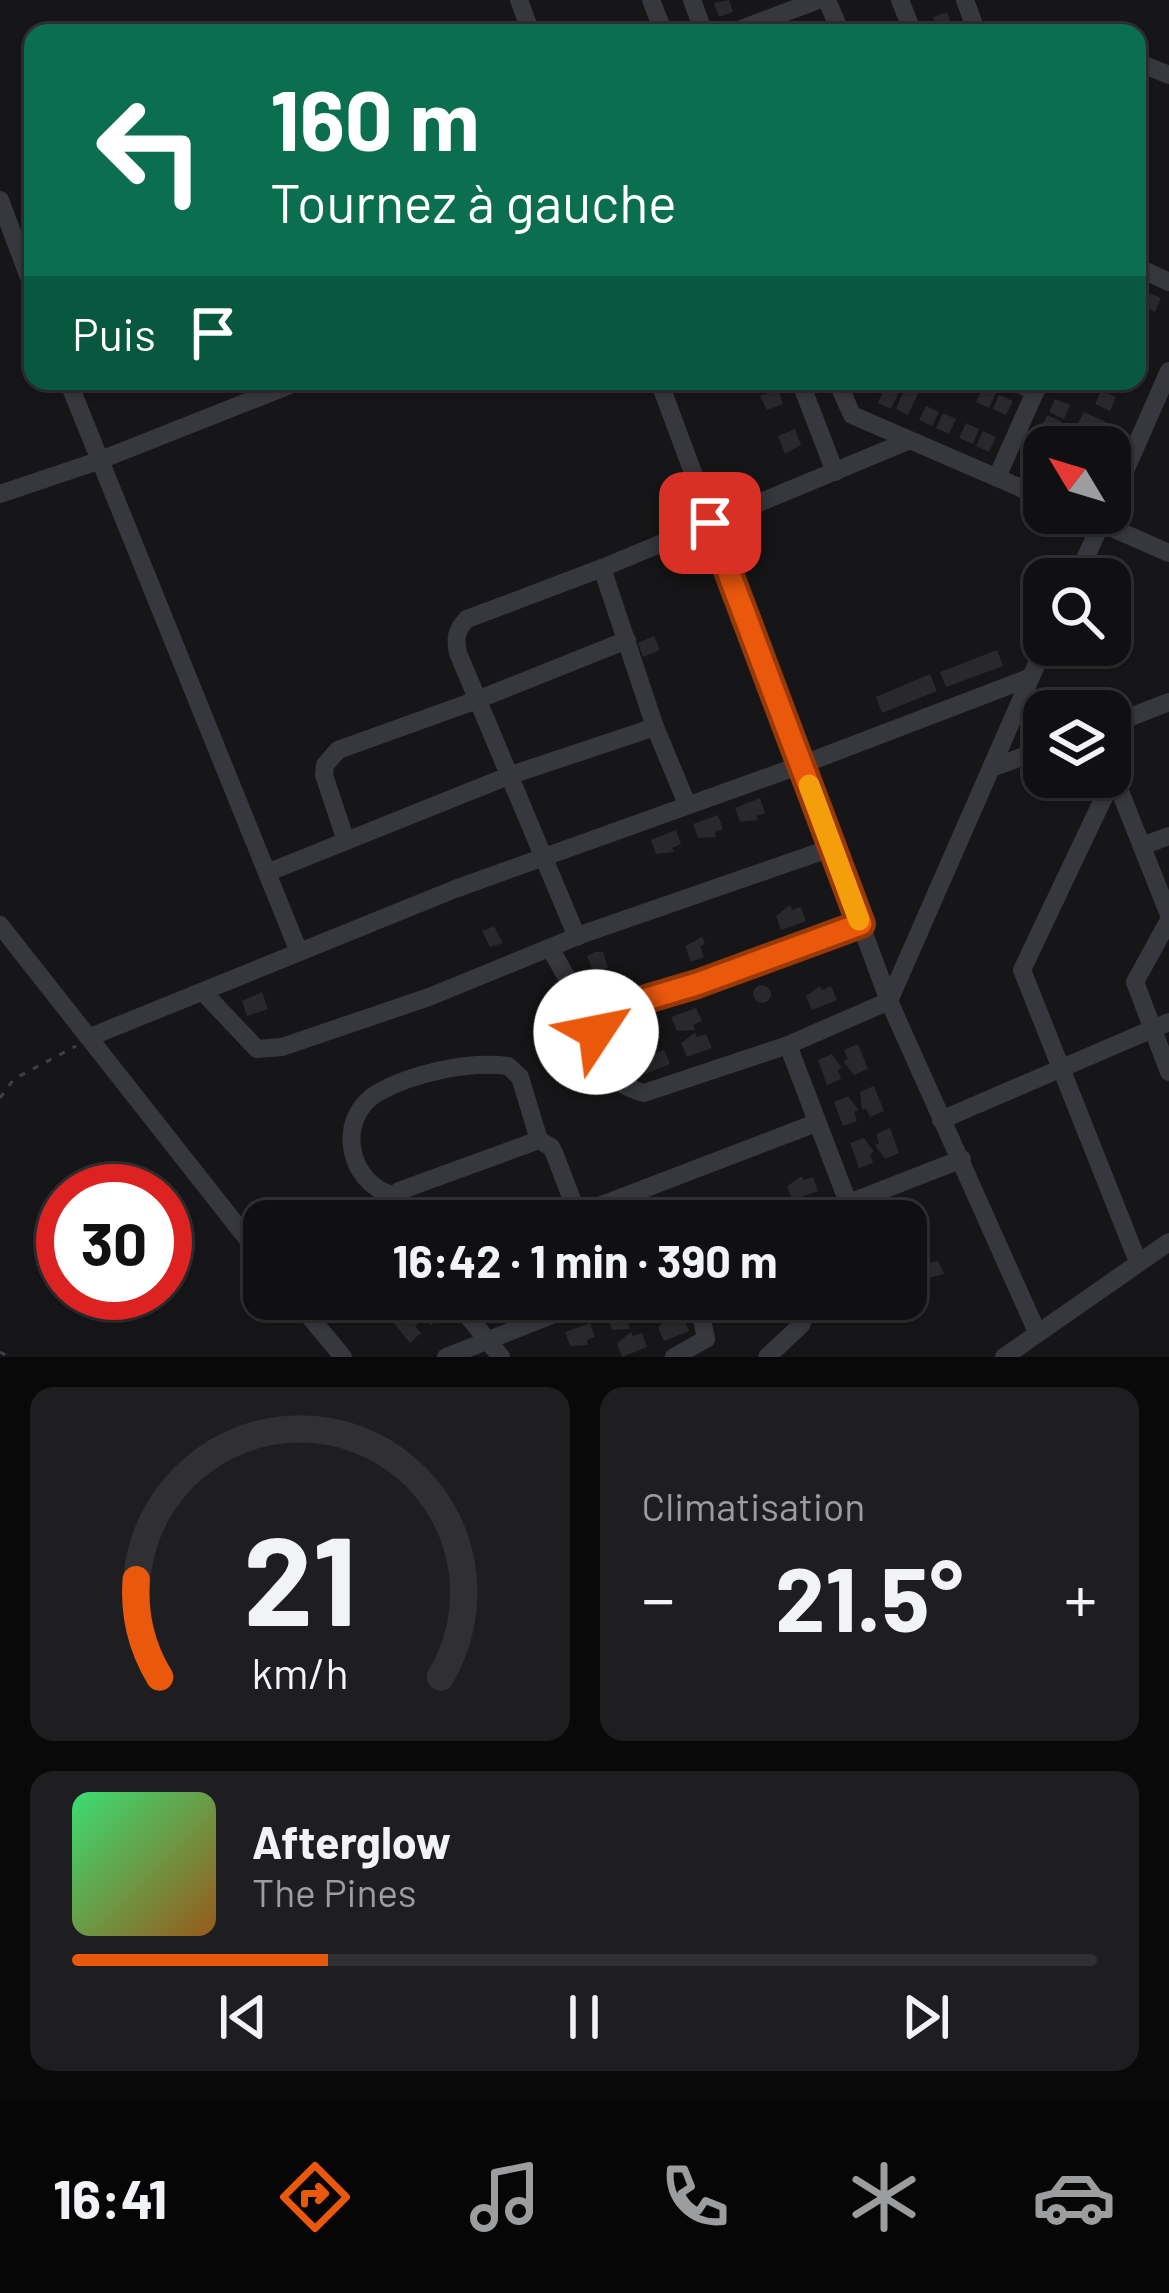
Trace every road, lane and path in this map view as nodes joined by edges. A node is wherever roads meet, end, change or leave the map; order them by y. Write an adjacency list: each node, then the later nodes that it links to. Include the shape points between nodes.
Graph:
1 (822, 0): 2 (street)
2 (768, 24)
3 (0, 200): 4 (street)
4 (24, 264)
5 (1169, 371): 13 (street)
6 (71, 390): 14 (street)
7 (277, 390): 14 (street)
8 (661, 390): 19 (street)
9 (803, 390): 15 (street)
10 (840, 390): 12 (street, via 849,412)
11 (1036, 390): 16 (street)
12 (908, 441): 15 (street); 16 (street)
13 (1131, 457)
14 (98, 461): 18 (street); 42 (street)
15 (835, 472): 19 (street)
16 (997, 477): 17 (street)
17 (1023, 489)
18 (0, 494)
19 (710, 523): 22 (street); 31 (street)
20 (1131, 533): 21 (street)
21 (1169, 553)
22 (602, 568): 23 (street); 26 (street, via 460,626 458,653)
23 (627, 640): 26 (street); 29 (street)
24 (1035, 666): 25 (street)
25 (1029, 678): 31 (street); 32 (street)
26 (477, 700): 33 (street); 38 (street, via 331,756 324,775)
27 (1169, 702): 28 (street)
28 (1131, 716)
29 (655, 727): 33 (street); 36 (street)
30 (1023, 757): 32 (street)
31 (801, 765): 36 (street); 40 (street)
32 (991, 769): 50 (street)
33 (508, 776): 38 (street); 41 (street)
34 (1100, 798): 55 (street, via 1022,970)
35 (1123, 798): 39 (street)
36 (687, 804): 41 (street)
37 (1169, 836): 39 (street)
38 (346, 842): 42 (street)
39 (1142, 846): 43 (street)
40 (831, 848): 44 (street); 46 (street)
41 (545, 857): 46 (street); 48 (street)
42 (269, 872): 48 (street)
43 (1169, 917): 52 (street, via 1135,982)
44 (861, 924): 50 (street); 51 (street)
45 (0, 925): 53 (street)
46 (577, 937): 47 (street)
47 (550, 948): 49 (street, via 429,998 267,1050 248,1042); 51 (street, via 579,999)
48 (299, 952): 49 (street)
49 (204, 993): 53 (street)
50 (889, 1001): 54 (street); 58 (street)
51 (603, 1012): 54 (street, via 596,1032 603,1069 644,1093)
52 (1160, 1026): 55 (street); 56 (street)
53 (90, 1037): 57 (path, via 14,1079); 68 (street)
54 (788, 1045): 59 (street)
55 (1062, 1069): 58 (street); 70 (street)
56 (1169, 1072)
57 (0, 1098)
58 (941, 1120): 61 (street)
59 (816, 1123): 65 (street); 66 (street)
60 (539, 1140): 62 (street); 62 (street, via 520,1077 508,1066 448,1070 380,1092 354,1123 351,1155 370,1185); 64 (street, via 551,1147)
61 (962, 1159): 67 (street); 76 (street)
62 (392, 1195): 63 (street)
63 (390, 1200)
64 (566, 1200)
65 (620, 1200)
66 (847, 1200)
67 (859, 1200)
68 (243, 1233)
69 (1169, 1241): 70 (street)
70 (1138, 1262): 76 (street)
71 (312, 1320): 80 (street)
72 (471, 1320): 77 (street)
73 (551, 1320): 77 (street)
74 (702, 1320): 82 (street, via 706,1340)
75 (803, 1320): 83 (street)
76 (1037, 1333): 84 (street)
77 (495, 1349): 81 (street)
78 (0, 1352): 79 (path)
79 (9, 1357)
80 (343, 1357)
81 (446, 1357)
82 (674, 1357)
83 (767, 1357)
84 (1004, 1357)

